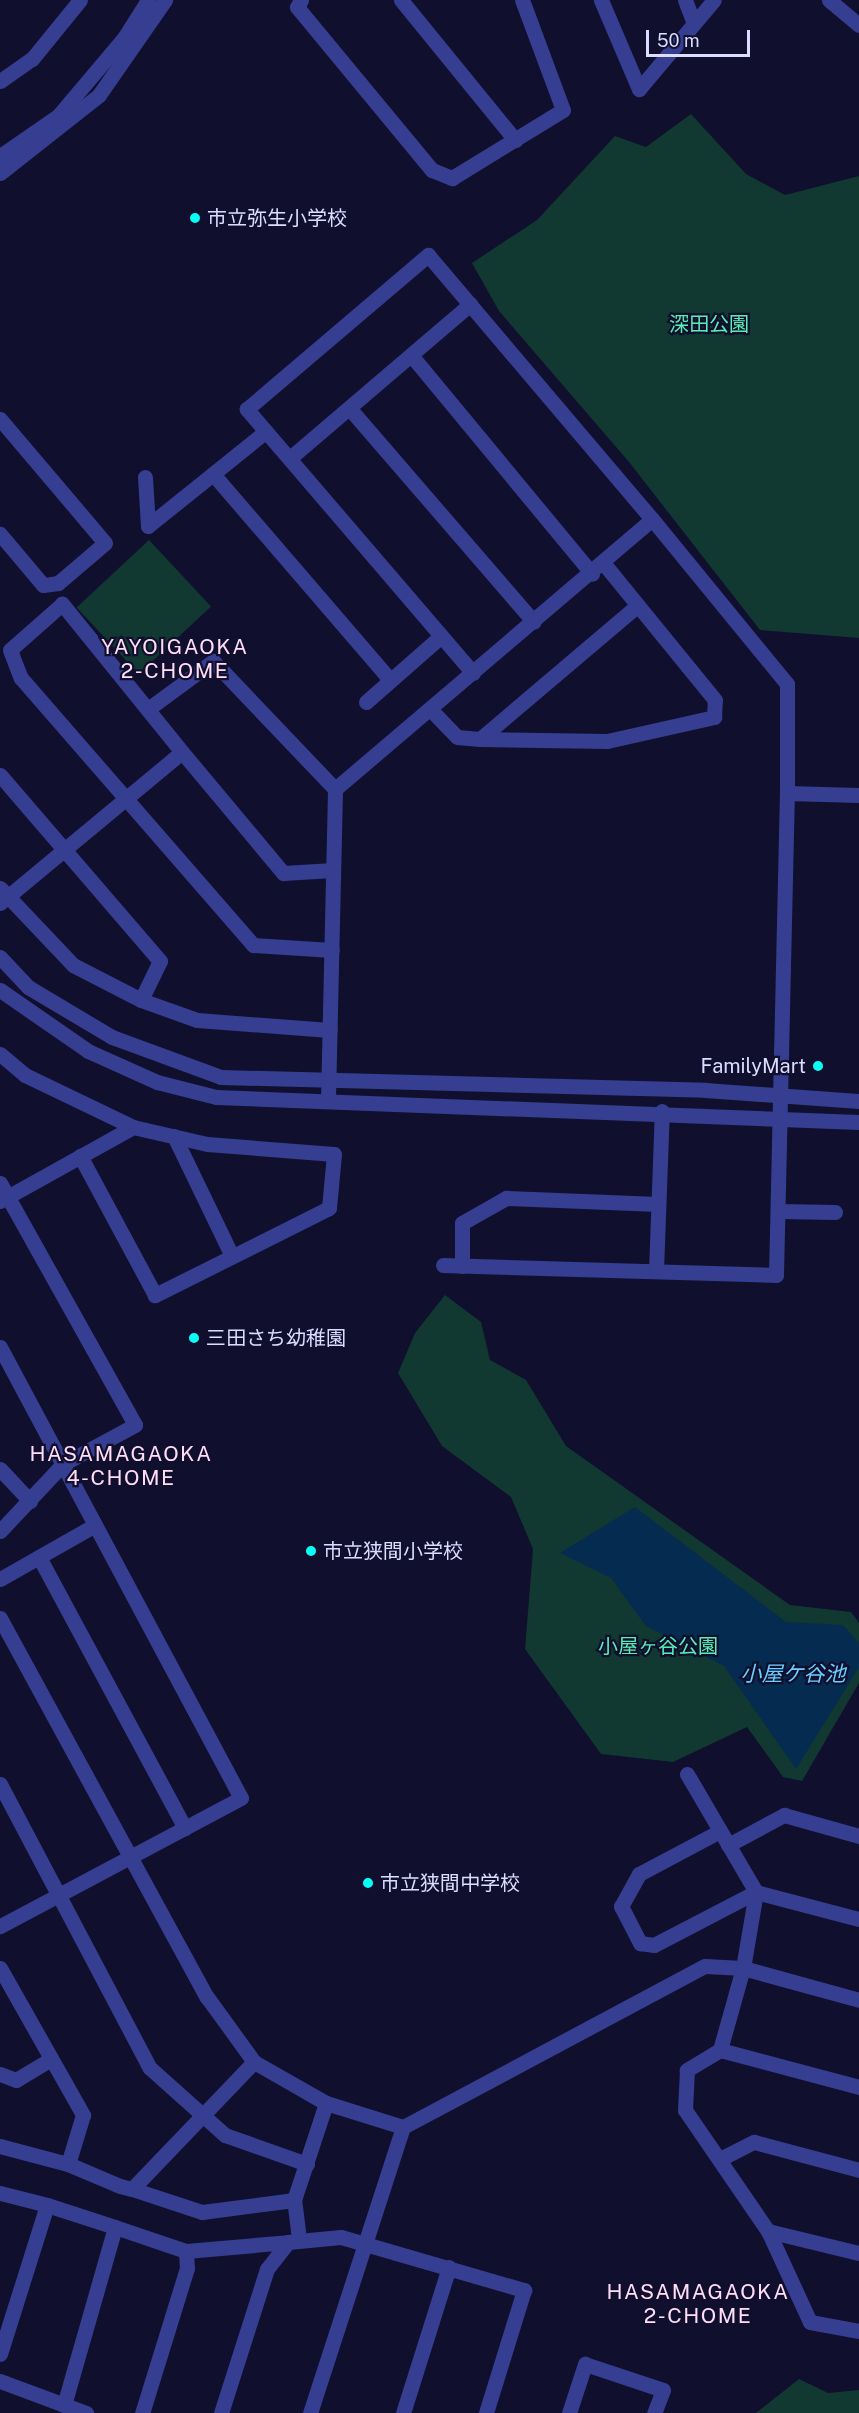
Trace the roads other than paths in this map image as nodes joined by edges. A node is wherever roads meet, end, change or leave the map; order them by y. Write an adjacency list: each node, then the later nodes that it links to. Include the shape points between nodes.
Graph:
1 (81, 0): 13 (street, via 32,59)
2 (148, 0): 15 (street, via 124,38 58,116)
3 (165, 0): 16 (street, via 99,95)
4 (301, 0): 14 (street, via 297,7 432,170 452,178)
5 (401, 0): 14 (street)
6 (522, 0): 14 (street, via 563,110)
7 (601, 0): 11 (street, via 639,89)
8 (684, 0): 11 (street)
9 (714, 0): 11 (street)
10 (829, 0): 12 (street)
11 (693, 21)
12 (859, 26)
13 (0, 81)
14 (515, 140)
15 (0, 156)
16 (0, 173)
17 (470, 304): 18 (street); 21 (street, via 428,255 247,409); 25 (street)
18 (411, 355): 19 (street); 28 (street)
19 (350, 409): 22 (street); 30 (street)
20 (0, 419): 26 (street, via 105,543 58,583 43,585)
21 (266, 431): 22 (street); 23 (street)
22 (290, 458): 31 (street)
23 (213, 474): 24 (street, via 148,526); 33 (street)
24 (145, 477)
25 (652, 519): 27 (street); 41 (street, via 787,684)
26 (0, 534)
27 (604, 564): 28 (street); 29 (street)
28 (592, 574): 30 (street)
29 (637, 606): 37 (street); 37 (street, via 715,700 714,717 608,741)
30 (534, 622): 32 (street)
31 (441, 636): 32 (street); 33 (street)
32 (473, 673): 36 (street)
33 (390, 680): 34 (street)
34 (366, 702)
35 (148, 709): 38 (street); 40 (street, via 213,661); 43 (street, via 62,604 10,650 21,678)
36 (432, 710): 37 (street, via 457,737); 40 (street)
37 (480, 739)
38 (182, 752): 43 (street); 45 (street, via 283,873)
39 (0, 775): 44 (street)
40 (335, 789): 45 (street)
41 (787, 793): 42 (street); 54 (street)
42 (859, 795)
43 (127, 798): 44 (street); 47 (street, via 253,945)
44 (64, 848): 46 (street); 50 (street, via 160,962)
45 (333, 870): 47 (street)
46 (3, 896): 50 (street, via 73,965)
47 (332, 950): 51 (street)
48 (0, 957): 53 (street, via 28,987 112,1037 221,1077)
49 (0, 990): 55 (street, via 88,1051 157,1082 216,1097)
50 (141, 1000): 51 (street, via 197,1020)
51 (330, 1030): 53 (street)
52 (0, 1054): 60 (street, via 26,1075)
53 (334, 1078): 54 (street); 55 (street)
54 (783, 1094): 56 (street); 58 (street)
55 (332, 1099): 57 (street)
56 (859, 1101)
57 (662, 1111): 58 (street); 64 (street)
58 (780, 1116): 59 (street); 65 (street)
59 (859, 1122)
60 (133, 1126): 61 (street); 62 (street)
61 (174, 1136): 67 (street); 67 (street, via 253,1150 334,1154 329,1208)
62 (81, 1156): 63 (street); 67 (street, via 155,1295)
63 (3, 1193): 72 (street, via 135,1425)
64 (658, 1204): 69 (street, via 506,1198 462,1223); 70 (street)
65 (778, 1211): 66 (street); 70 (street, via 776,1275)
66 (835, 1212)
67 (232, 1256)
68 (443, 1265): 69 (street)
69 (462, 1266): 70 (street)
70 (656, 1271)
71 (0, 1347): 72 (street)
72 (63, 1464): 74 (street); 75 (street)
73 (0, 1469): 74 (street)
74 (30, 1501): 76 (street)
75 (95, 1525): 77 (street); 82 (street, via 241,1798)
76 (0, 1531)
77 (39, 1557): 78 (street); 82 (street)
78 (0, 1579)
79 (0, 1618): 86 (street)
80 (687, 1774): 83 (street)
81 (0, 1784): 88 (street)
82 (185, 1828): 86 (street)
83 (720, 1831): 85 (street); 87 (street, via 639,1874 621,1906 640,1943 654,1945)
84 (859, 1836): 85 (street, via 784,1815)
85 (728, 1845): 87 (street)
86 (130, 1857): 88 (street); 96 (street, via 207,1997)
87 (756, 1892): 89 (street); 92 (street)
88 (59, 1895): 90 (street); 100 (street, via 150,2068)
89 (859, 1919)
90 (0, 1926)
91 (0, 1968): 95 (street)
92 (744, 1968): 93 (street); 94 (street); 101 (street, via 705,1966)
93 (859, 2000)
94 (720, 2050): 98 (street); 103 (street, via 687,2070 685,2110)
95 (51, 2059): 97 (street, via 16,2080); 104 (street, via 83,2115)
96 (254, 2062): 99 (street); 100 (street)
97 (0, 2074)
98 (859, 2088)
99 (326, 2103): 101 (street); 105 (street)
100 (201, 2116): 105 (street, via 225,2135); 107 (street)
101 (403, 2127): 114 (street)
102 (0, 2146): 104 (street)
103 (722, 2158): 106 (street, via 754,2142); 112 (street)
104 (68, 2164): 107 (street)
105 (308, 2164): 109 (street)
106 (859, 2170)
107 (132, 2189): 109 (street, via 202,2212)
108 (0, 2193): 110 (street)
109 (294, 2200): 113 (street)
110 (47, 2205): 111 (street); 119 (street)
111 (115, 2227): 115 (street); 121 (street)
112 (768, 2231): 116 (street); 118 (street, via 810,2322)
113 (293, 2240): 114 (street, via 340,2237); 115 (street); 124 (street, via 267,2269)
114 (365, 2244): 117 (street); 125 (street)
115 (186, 2251): 123 (street, via 187,2268)
116 (859, 2253)
117 (449, 2267): 126 (street); 127 (street, via 524,2289)
118 (859, 2331)
119 (0, 2354)
120 (0, 2381): 121 (street)
121 (64, 2405): 122 (street)
122 (86, 2413)
123 (142, 2413)
124 (221, 2413)
125 (310, 2413)
126 (403, 2413)
127 (486, 2413)
128 (569, 2413): 129 (street, via 585,2364 663,2390)
129 (654, 2413)

